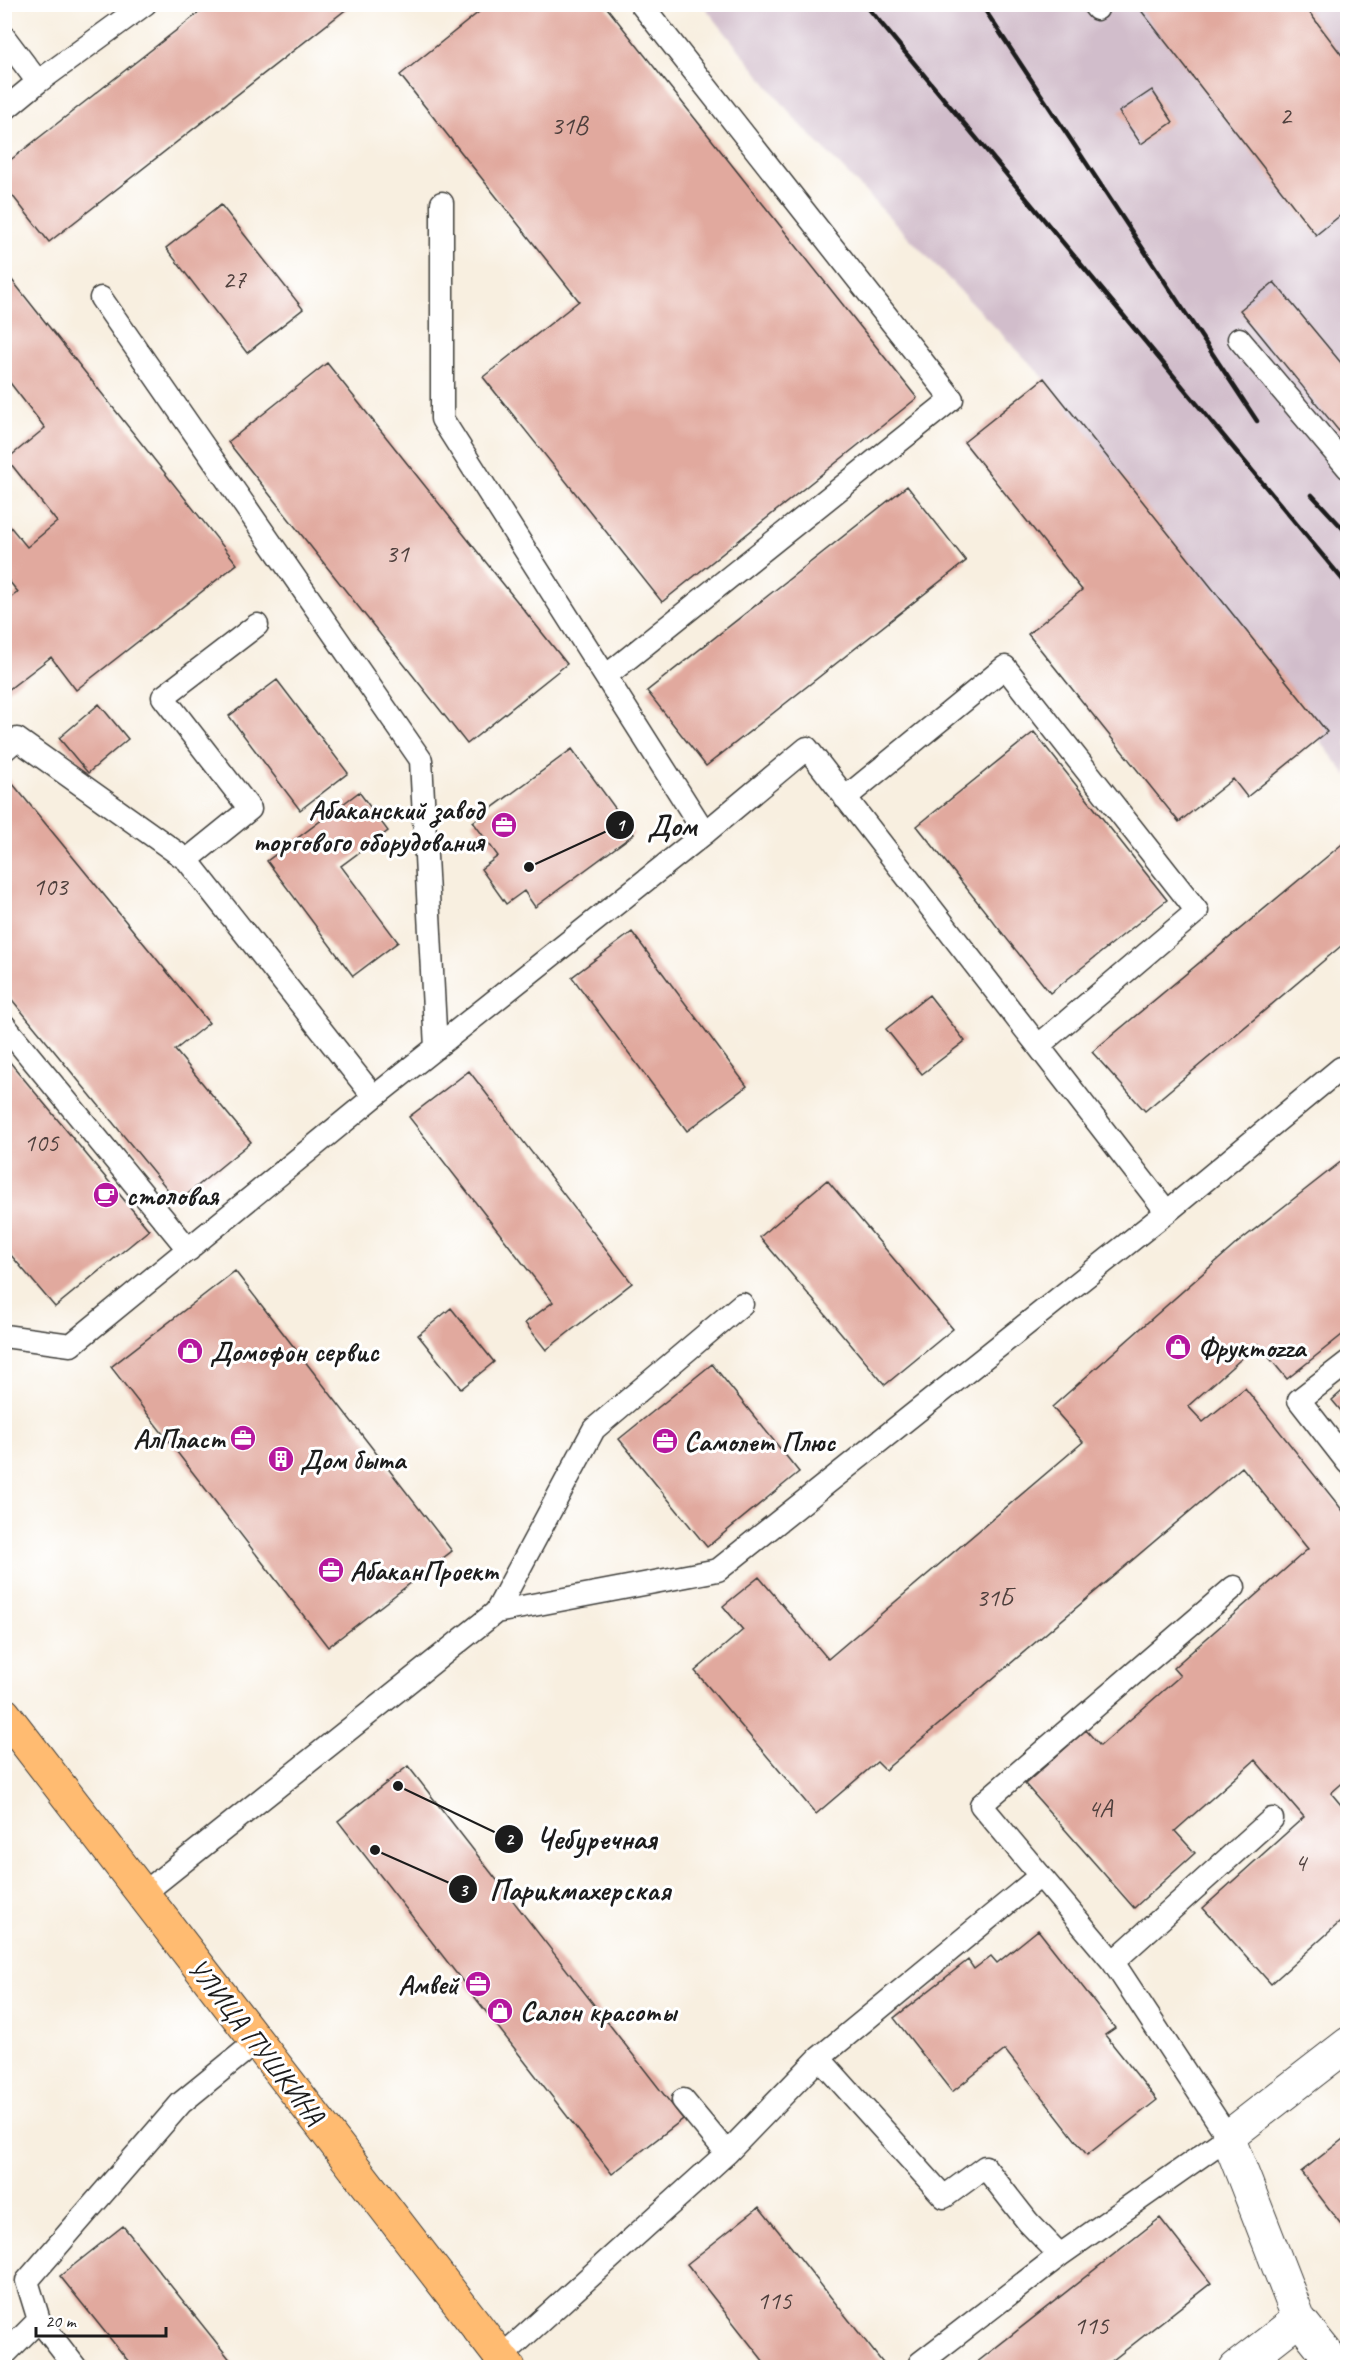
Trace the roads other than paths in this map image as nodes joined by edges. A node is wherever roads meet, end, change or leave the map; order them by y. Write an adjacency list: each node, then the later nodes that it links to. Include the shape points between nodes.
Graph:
1 (146, 4): 4 (lane)
2 (641, 4): 11 (lane, via 952,399)
3 (4, 37): 4 (lane)
4 (38, 82): 5 (lane)
5 (4, 110)
6 (442, 203): 11 (lane, via 442,419)
7 (100, 298): 18 (lane, via 421,760)
8 (1239, 339): 9 (lane)
9 (1347, 468)
10 (257, 625): 15 (lane, via 163,697 250,809)
11 (606, 676): 14 (lane)
12 (4, 750): 15 (lane, via 17,739)
13 (845, 798): 14 (lane, via 807,748); 17 (lane); 17 (lane, via 1005,667 1197,911)
14 (705, 833): 18 (lane)
15 (187, 860): 20 (lane)
16 (4, 1025): 22 (lane)
17 (1038, 1046): 21 (lane)
18 (436, 1048): 20 (lane)
19 (1341, 1068): 21 (lane)
20 (374, 1097): 22 (lane)
21 (1167, 1212): 28 (lane, via 717,1570)
22 (189, 1250): 24 (lane, via 71,1345)
23 (742, 1304): 28 (lane, via 594,1429)
24 (4, 1336)
25 (1347, 1362): 26 (lane, via 1299,1400)
26 (1347, 1462)
27 (1234, 1587): 31 (lane, via 981,1805)
28 (496, 1612): 32 (lane)
29 (4, 1714): 32 (main road, УЛИЦА ПУШКИНА)
30 (1272, 1819): 33 (lane)
31 (1040, 1876): 33 (lane); 36 (lane)
32 (144, 1893): 34 (main road, УЛИЦА ПУШКИНА)
33 (1113, 1962): 38 (lane)
34 (257, 2041): 42 (lane, via 181,2103 27,2281); 44 (main road, УЛИЦА ПУШКИНА)
35 (1347, 2044): 38 (street)
36 (819, 2058): 39 (lane); 40 (lane, via 944,2197 985,2167)
37 (683, 2100): 39 (lane)
38 (1228, 2137): 40 (lane); 41 (street)
39 (727, 2153): 44 (lane)
40 (1060, 2255): 45 (lane)
41 (1299, 2319): 46 (street); 48 (street)
42 (39, 2320): 43 (lane); 47 (lane)
43 (4, 2355)
44 (505, 2362)
45 (920, 2363)
46 (1333, 2364)
47 (76, 2367)
48 (1236, 2367)

